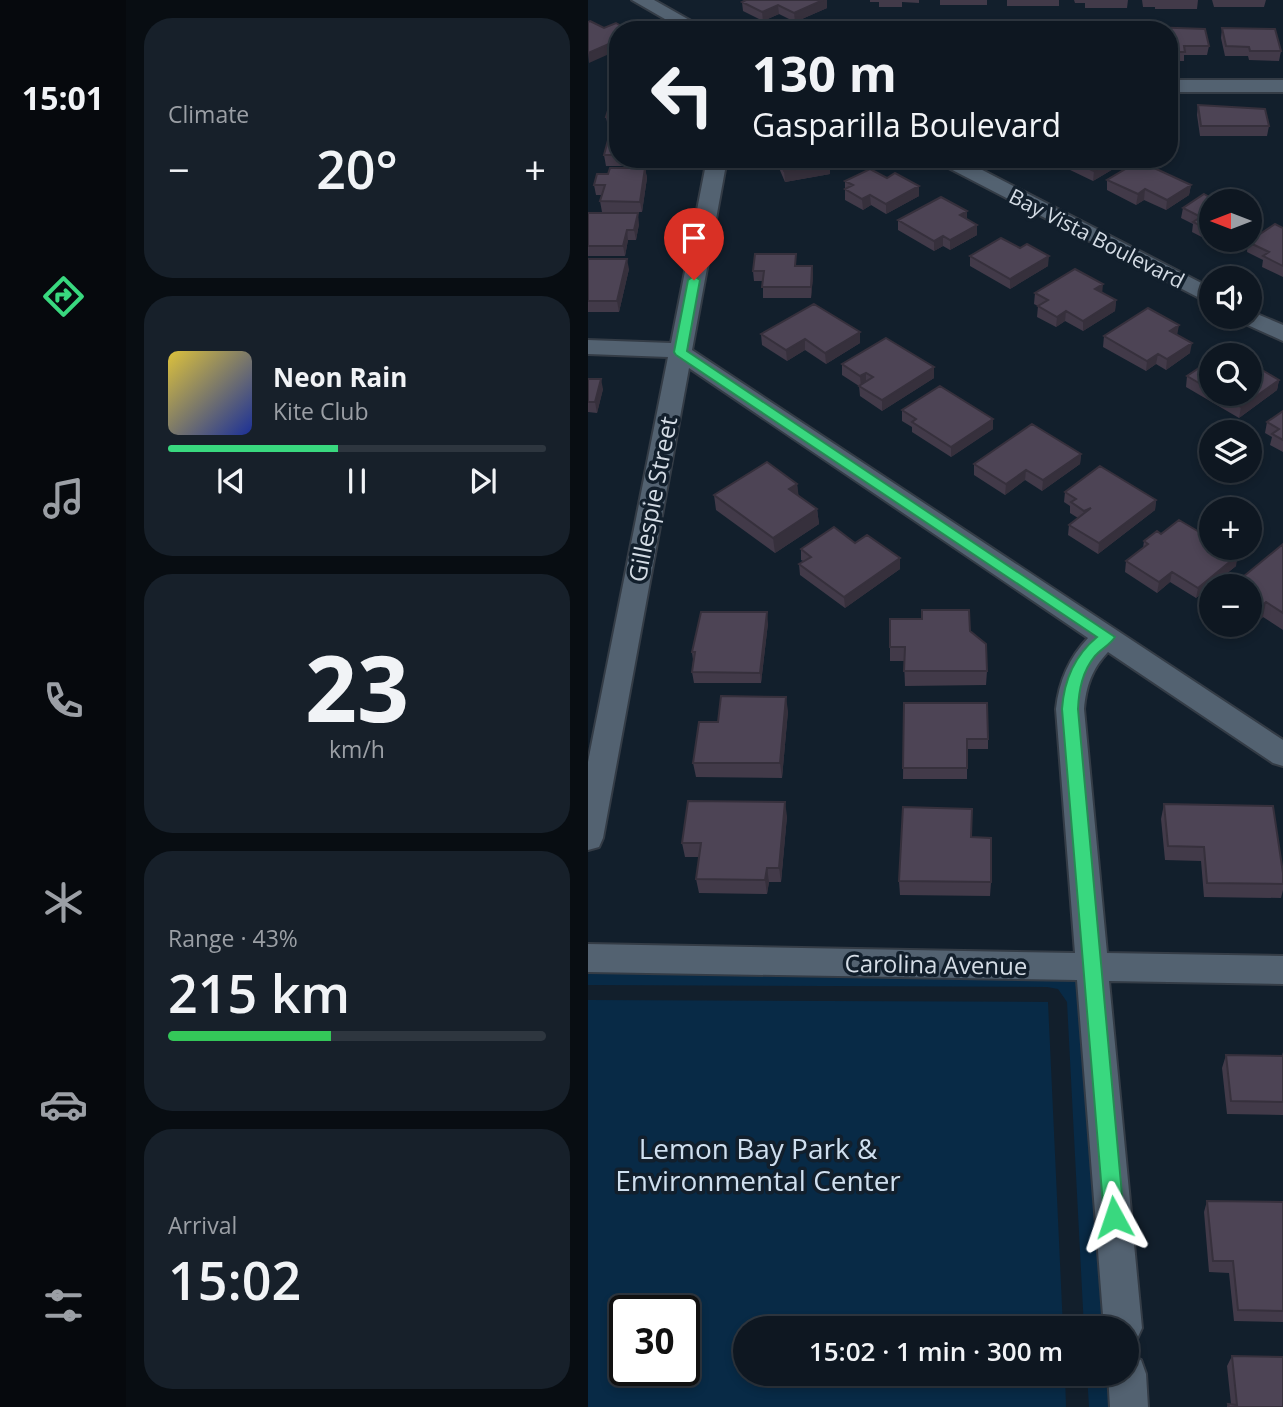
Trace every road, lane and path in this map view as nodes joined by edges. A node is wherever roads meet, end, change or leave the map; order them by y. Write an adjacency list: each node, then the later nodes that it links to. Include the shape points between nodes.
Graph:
1 (641, 0): 2 (street)
2 (681, 21)
3 (1178, 86): 4 (street)
4 (1283, 86)
5 (715, 168): 11 (street, Gillespie Street)
6 (963, 168): 7 (street, Bay Vista Boulevard)
7 (1199, 291)
8 (1262, 324): 9 (street)
9 (1283, 334)
10 (588, 347): 11 (street)
11 (680, 352): 12 (street); 14 (street, Gillespie Street)
12 (1107, 637): 13 (street); 16 (street, via 1079,667 1070,709)
13 (1283, 755)
14 (588, 838)
15 (588, 958): 16 (street, Carolina Avenue)
16 (1093, 966): 17 (street, Carolina Avenue); 18 (street)
17 (1283, 970)
18 (1122, 1316)
19 (1128, 1386): 20 (street)
20 (1129, 1407)

